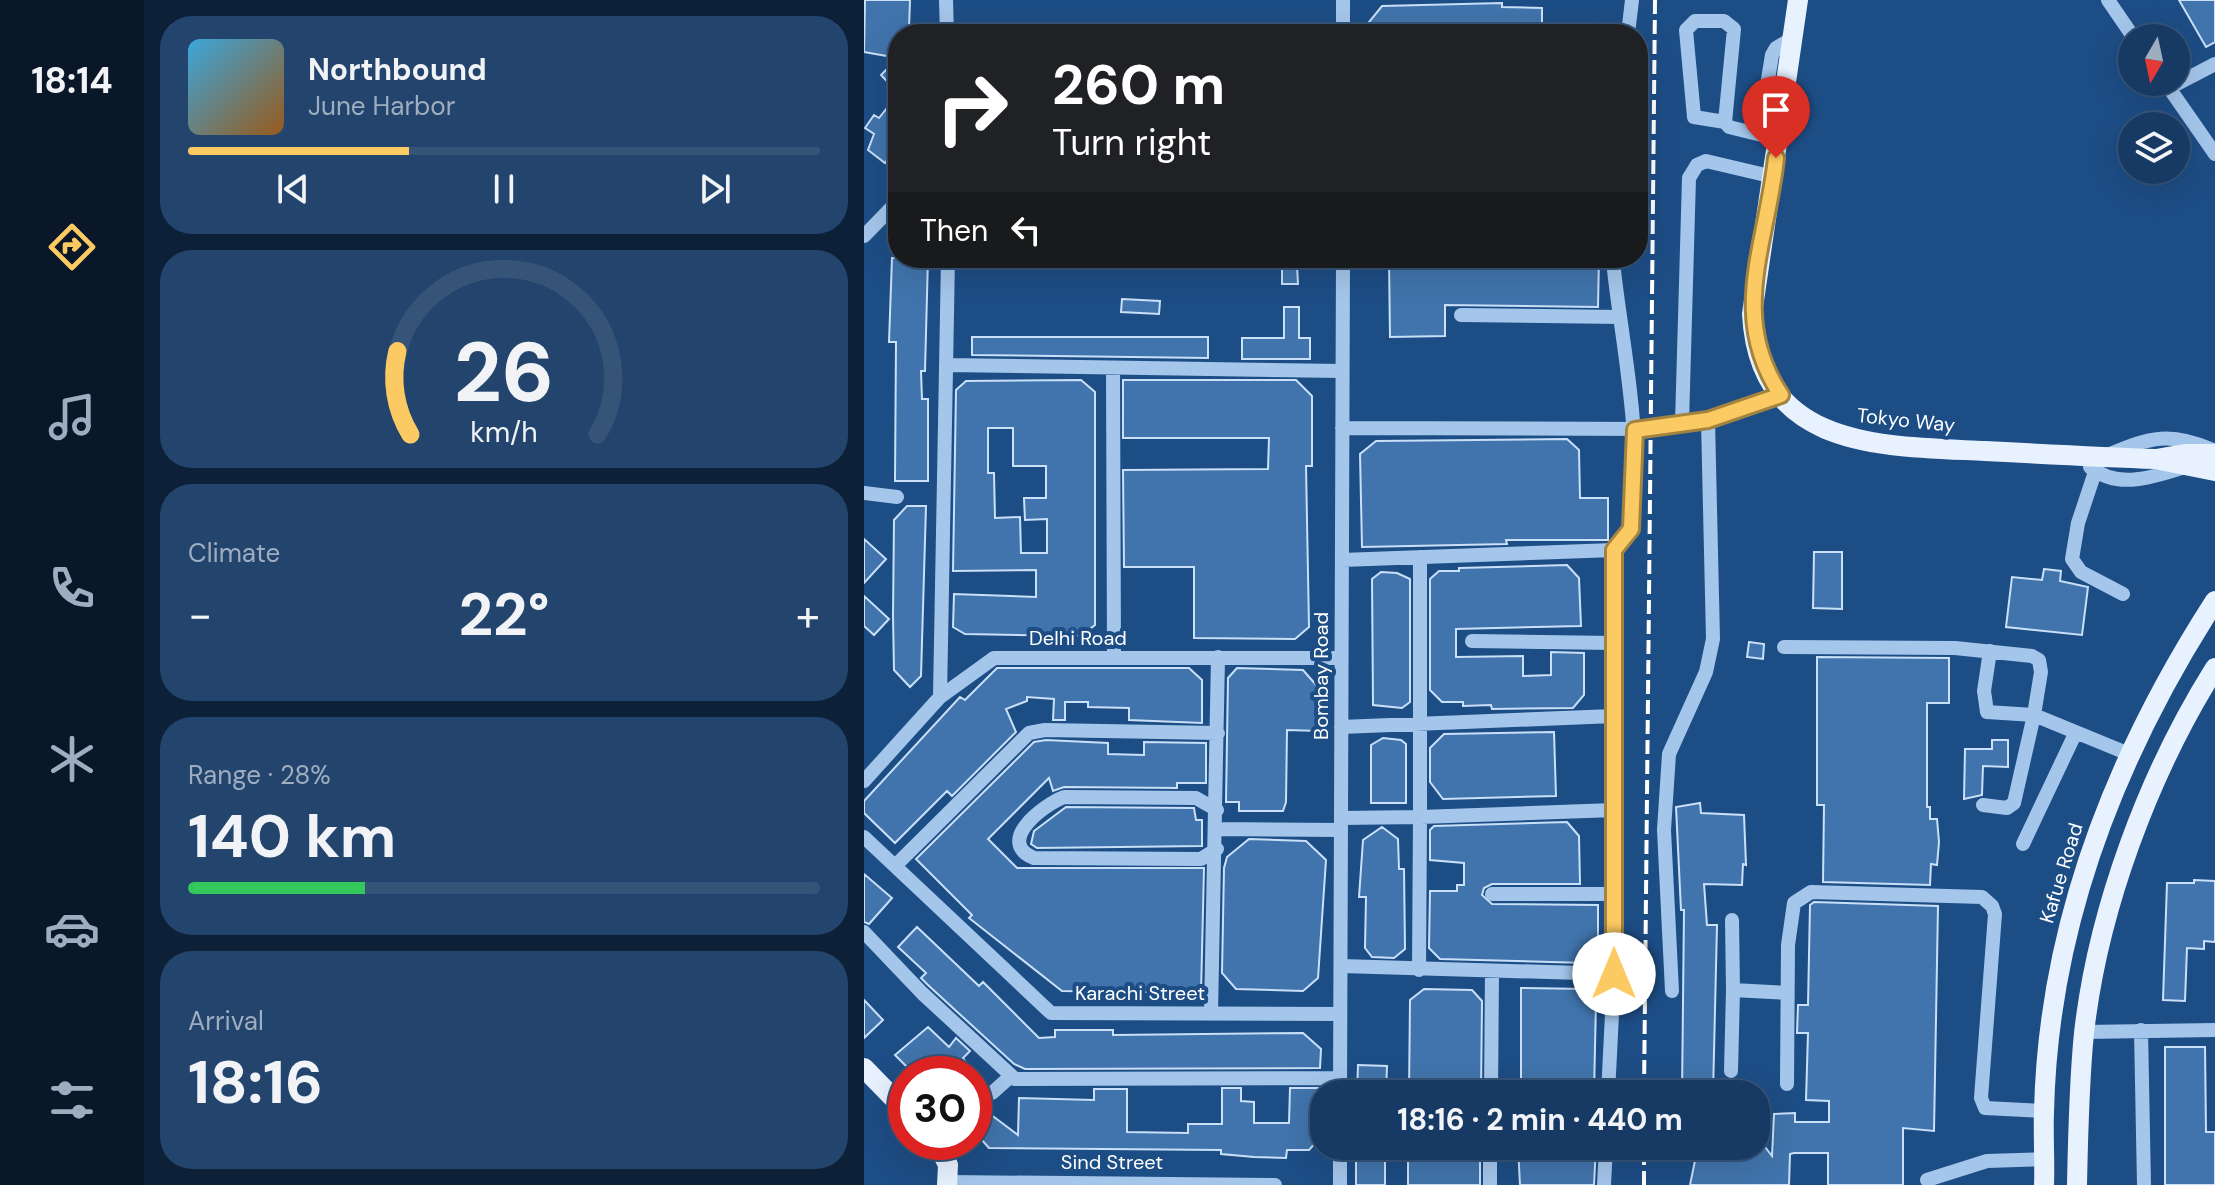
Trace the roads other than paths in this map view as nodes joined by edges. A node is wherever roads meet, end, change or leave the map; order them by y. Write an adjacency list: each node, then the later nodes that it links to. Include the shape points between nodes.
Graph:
1 (946, 0): 6 (street)
2 (1343, 0): 7 (street)
3 (1632, 0): 8 (street)
4 (1798, 0): 14 (main road, Tokyo Way)
5 (2108, 0): 9 (street)
6 (947, 24)
7 (1343, 24)
8 (1629, 24)
9 (2124, 24)
10 (2215, 64): 11 (street)
11 (2190, 75)
12 (2175, 96): 15 (street)
13 (1725, 122): 13 (street, via 1734,29 1724,21 1695,21 1686,30 1692,113); 14 (street)
14 (1771, 138): 16 (main road, Tokyo Way)
15 (2215, 154)
16 (1774, 177): 27 (main road, Tokyo Way, via 1752,314 1760,359); 29 (street, via 1706,161 1689,178)
17 (888, 211): 18 (street)
18 (864, 234)
19 (948, 268): 24 (street)
20 (1343, 268): 26 (street, Bombay Road)
21 (1614, 268): 23 (street)
22 (1461, 315): 23 (street)
23 (1620, 317): 31 (street)
24 (946, 365): 25 (street); 52 (street)
25 (1113, 368): 26 (street); 49 (street)
26 (1342, 371): 30 (street, Bombay Road)
27 (1781, 395): 28 (street); 34 (main road, Tokyo Way, via 1816,426 1863,443 2074,456)
28 (1708, 420): 29 (street); 80 (street, via 1713,639 1706,672 1669,754 1664,830)
29 (1682, 423): 31 (street)
30 (1342, 428): 31 (street); 41 (street, Bombay Road)
31 (1635, 430): 39 (street, via 1631,529)
32 (2215, 452): 33 (main road, Tokyo Way); 34 (street, via 2190,440 2165,437 2133,444)
33 (2156, 459): 34 (main road, Tokyo Way); 35 (main road, Tokyo Way)
34 (2100, 464): 35 (street, via 2110,478 2140,480); 42 (street, via 2078,523 2072,559 2081,572)
35 (2185, 467): 36 (main road, Tokyo Way)
36 (2215, 471)
37 (864, 493): 38 (street)
38 (897, 497)
39 (1614, 550): 40 (street); 45 (street)
40 (1420, 557): 41 (street); 55 (street)
41 (1342, 560): 50 (street, Bombay Road)
42 (2123, 594)
43 (2215, 601): 59 (main road, Kafue Road, via 2151,706)
44 (1472, 641): 45 (street)
45 (1614, 643): 54 (street)
46 (1784, 647): 47 (street)
47 (1990, 651): 53 (street, via 2039,660); 53 (street, via 1984,691 1987,712)
48 (1218, 657): 49 (street, Delhi Road); 50 (street, Delhi Road); 57 (street)
49 (1114, 658): 52 (street, Delhi Road, via 994,658)
50 (1341, 658): 56 (street, Bombay Road)
51 (2215, 668): 86 (main road, via 2185,715 2146,804 2101,940)
52 (940, 697): 60 (street, Delhi Road)
53 (2034, 715): 58 (street); 61 (street, via 2014,803 2007,808)
54 (1614, 716): 55 (street); 63 (street)
55 (1420, 724): 56 (street); 64 (street)
56 (1341, 727): 65 (street, Bombay Road)
57 (1218, 733): 62 (street); 70 (street, via 1029,733)
58 (2075, 734): 59 (street); 68 (street)
59 (2129, 754): 97 (main road, Kafue Road, via 2100,824 2067,934)
60 (864, 781)
61 (1983, 805)
62 (1217, 810): 66 (street); 69 (street, via 1196,798 1064,797 1046,804 1020,833 1020,846 1034,858 1201,859)
63 (1614, 810): 64 (street); 72 (street)
64 (1420, 817): 65 (street); 76 (street)
65 (1341, 824): 66 (street); 75 (street, Bombay Road)
66 (1217, 829): 69 (street)
67 (864, 837): 70 (street, Karachi Street)
68 (2023, 844)
69 (1217, 849): 82 (street)
70 (895, 866): 82 (street, Karachi Street, via 1051,1013)
71 (1492, 894): 72 (street)
72 (1614, 894): 78 (street)
73 (1732, 920): 79 (street)
74 (864, 932): 89 (street)
75 (1341, 966): 76 (street); 83 (street, Bombay Road)
76 (1419, 970): 77 (street)
77 (1492, 971): 78 (street); 91 (street)
78 (1614, 974): 92 (street)
79 (1733, 990): 81 (street); 88 (street)
80 (1672, 991)
81 (1787, 993): 93 (street); 97 (street, via 1794,903 1802,895 1982,897 1995,914 1981,1098 1985,1108 1994,1110)
82 (1211, 1013): 83 (street, Karachi Street)
83 (1340, 1014): 90 (street, Bombay Road)
84 (2141, 1030): 85 (street); 86 (street); 111 (street)
85 (2215, 1030)
86 (2084, 1032): 110 (main road)
87 (864, 1068): 95 (main road)
88 (1731, 1071)
89 (1011, 1076): 94 (street, via 1022,1081); 96 (street)
90 (1340, 1080)
91 (1491, 1080)
92 (1609, 1080)
93 (1787, 1084)
94 (1310, 1085)
95 (888, 1093)
96 (992, 1093)
97 (2044, 1111): 98 (main road, Kafue Road)
98 (2045, 1159): 103 (street, via 1987,1161); 109 (main road, Kafue Road)
99 (946, 1160): 104 (main road)
100 (1340, 1160): 106 (street)
101 (1490, 1160): 107 (street)
102 (1605, 1160): 108 (street)
103 (1927, 1180)
104 (947, 1184): 105 (street, Sind Street)
105 (1275, 1185)
106 (1340, 1185)
107 (1490, 1185)
108 (1604, 1185)
109 (2044, 1185)
110 (2077, 1185)
111 (2144, 1185)

